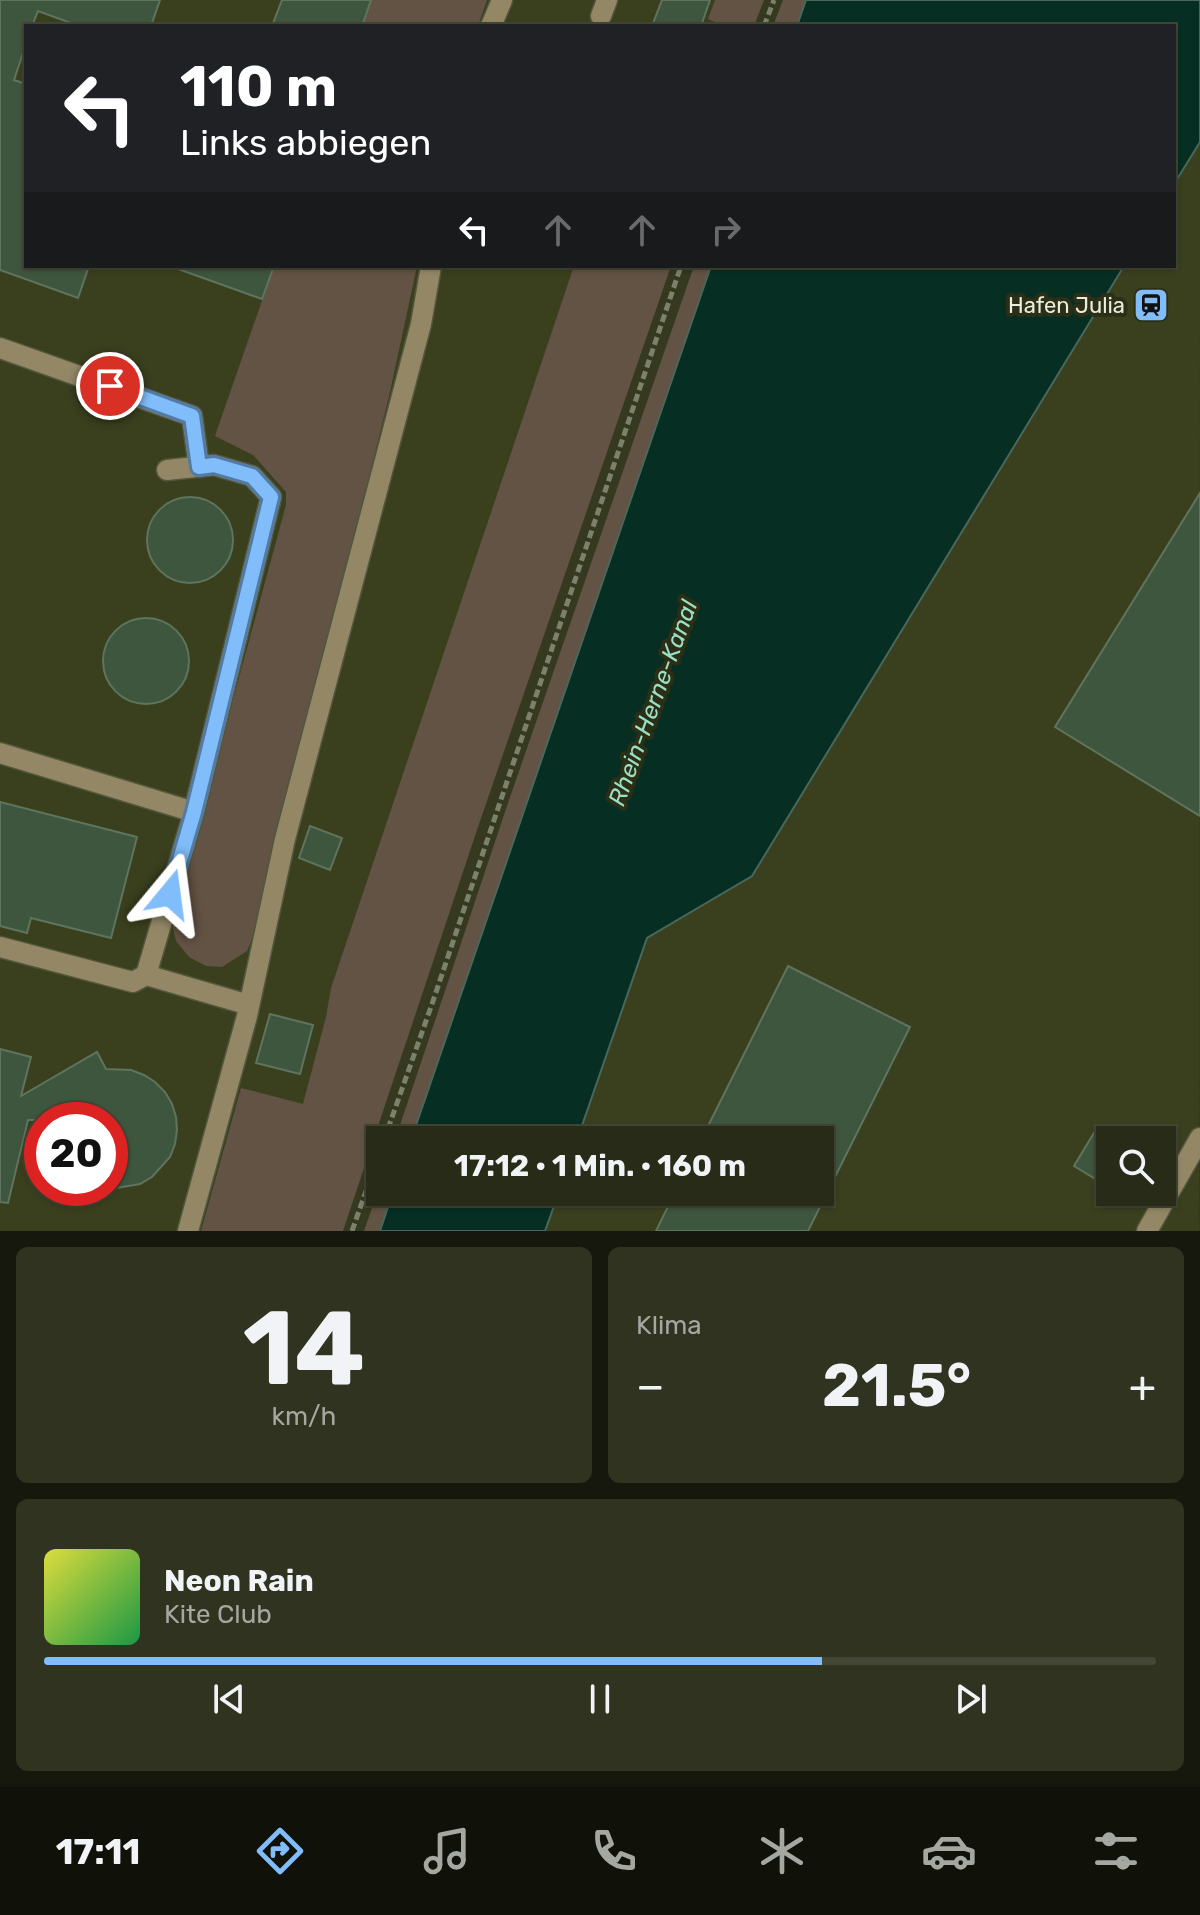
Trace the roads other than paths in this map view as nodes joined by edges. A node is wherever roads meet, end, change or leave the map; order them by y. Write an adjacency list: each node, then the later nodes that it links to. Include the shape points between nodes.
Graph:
1 (502, 0): 2 (lane)
2 (492, 24)
3 (431, 268): 11 (lane, via 421,324 285,839)
4 (0, 348): 5 (lane, via 192,416)
5 (199, 467): 6 (lane); 8 (lane, via 214,465 252,476 271,497)
6 (167, 470)
7 (0, 753): 8 (lane)
8 (194, 812): 10 (lane)
9 (0, 947): 10 (lane, via 133,982)
10 (146, 975): 11 (lane)
11 (249, 1005): 13 (lane)
12 (1200, 1138): 14 (lane)
13 (188, 1231)
14 (1147, 1231)

